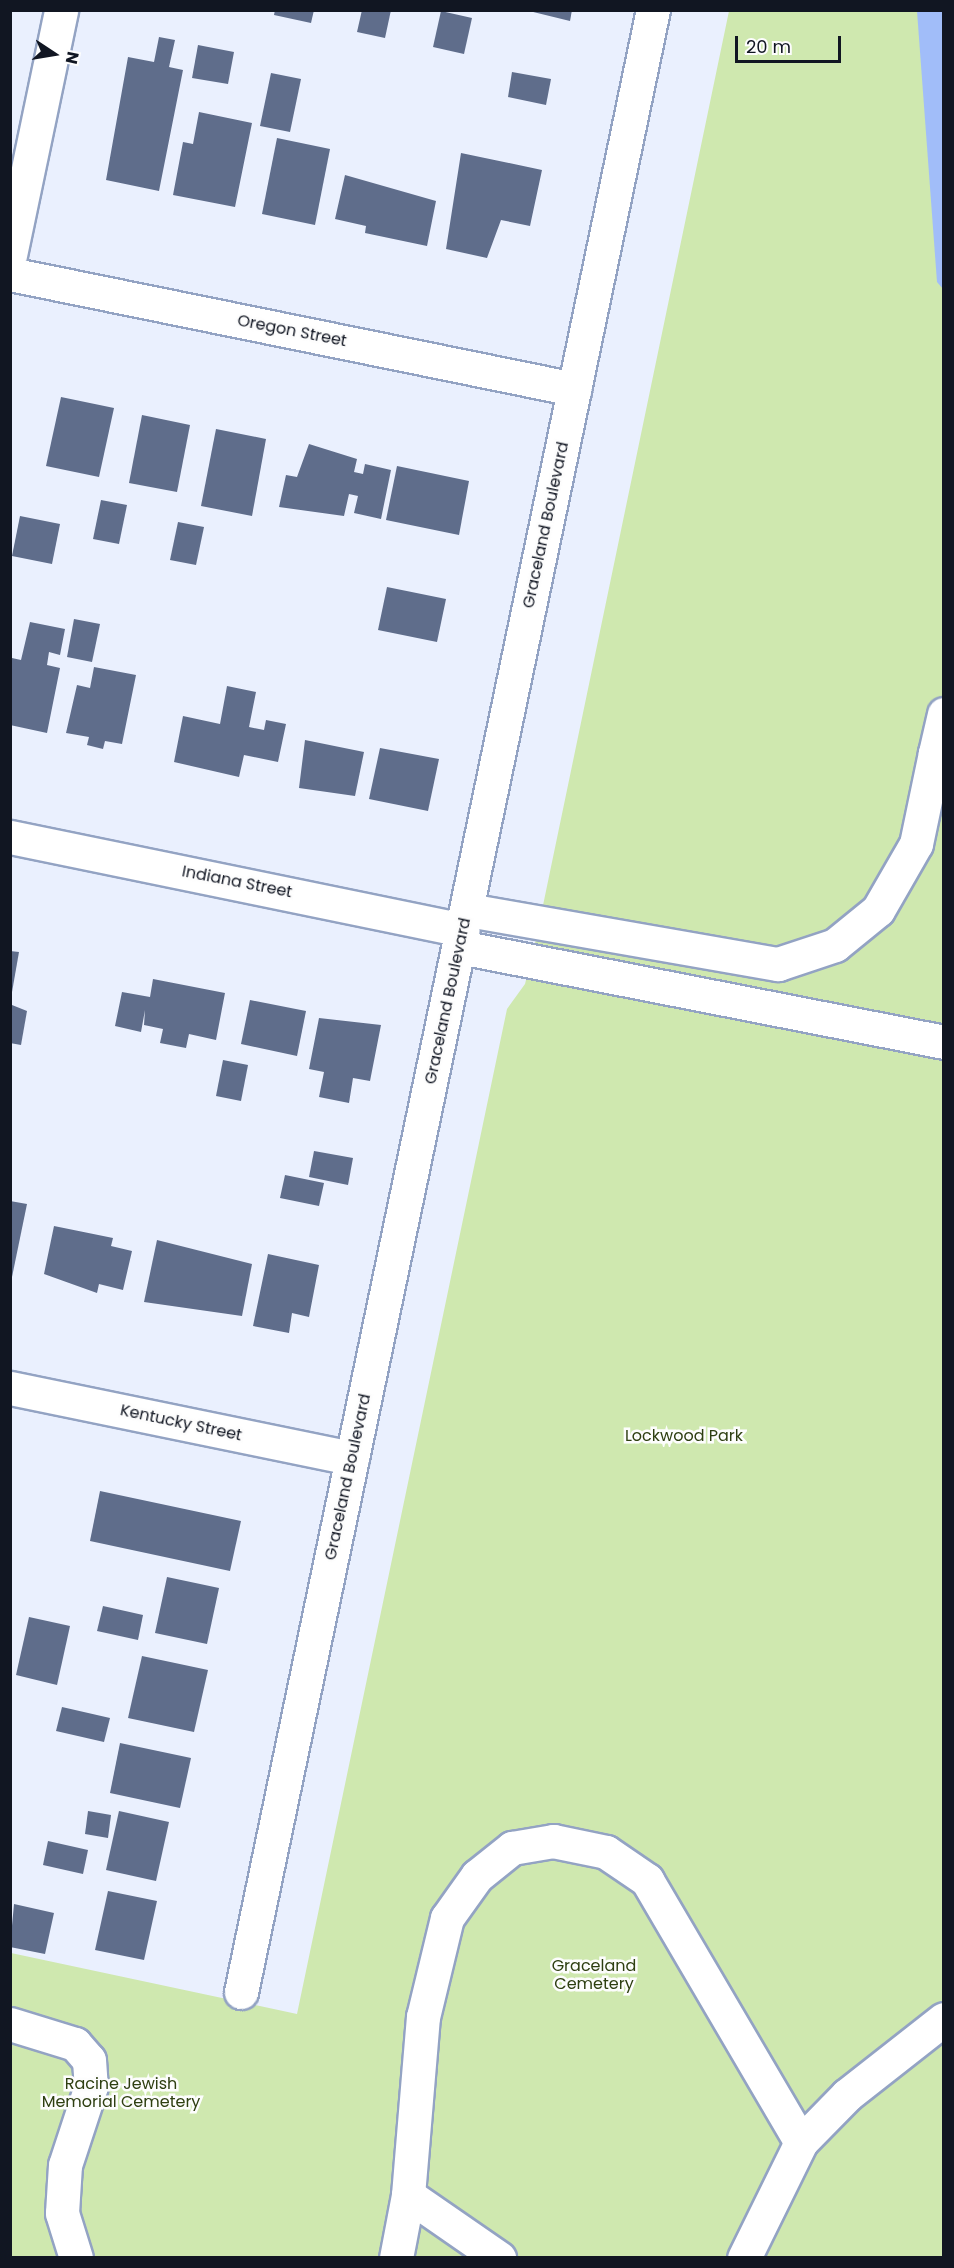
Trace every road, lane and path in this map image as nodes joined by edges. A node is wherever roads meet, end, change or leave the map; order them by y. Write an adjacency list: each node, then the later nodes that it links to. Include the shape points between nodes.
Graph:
1 (61, 10): 3 (street)
2 (653, 10): 5 (street, Graceland Boulevard)
3 (10, 255)
4 (10, 274): 5 (street, Oregon Street)
5 (574, 388): 9 (street, Graceland Boulevard)
6 (944, 714): 7 (street)
7 (939, 754): 9 (street, via 916,844 878,910 835,945 778,964 653,946)
8 (10, 837): 9 (street, Indiana Street)
9 (463, 929): 10 (street); 12 (street, Graceland Boulevard)
10 (944, 1042)
11 (10, 1388): 12 (street, Kentucky Street)
12 (352, 1458): 13 (street, Graceland Boulevard)
13 (241, 1992)
14 (944, 2019): 16 (street, via 847,2095)
15 (10, 2024): 18 (street, via 75,2044 89,2060 91,2086 65,2165 62,2213)
16 (801, 2142): 17 (street, via 647,1880 606,1852 553,1841 512,1848 477,1876 447,1918 423,2017); 21 (street)
17 (408, 2195): 19 (street); 20 (street)
18 (76, 2258)
19 (396, 2258)
20 (499, 2258)
21 (744, 2258)

